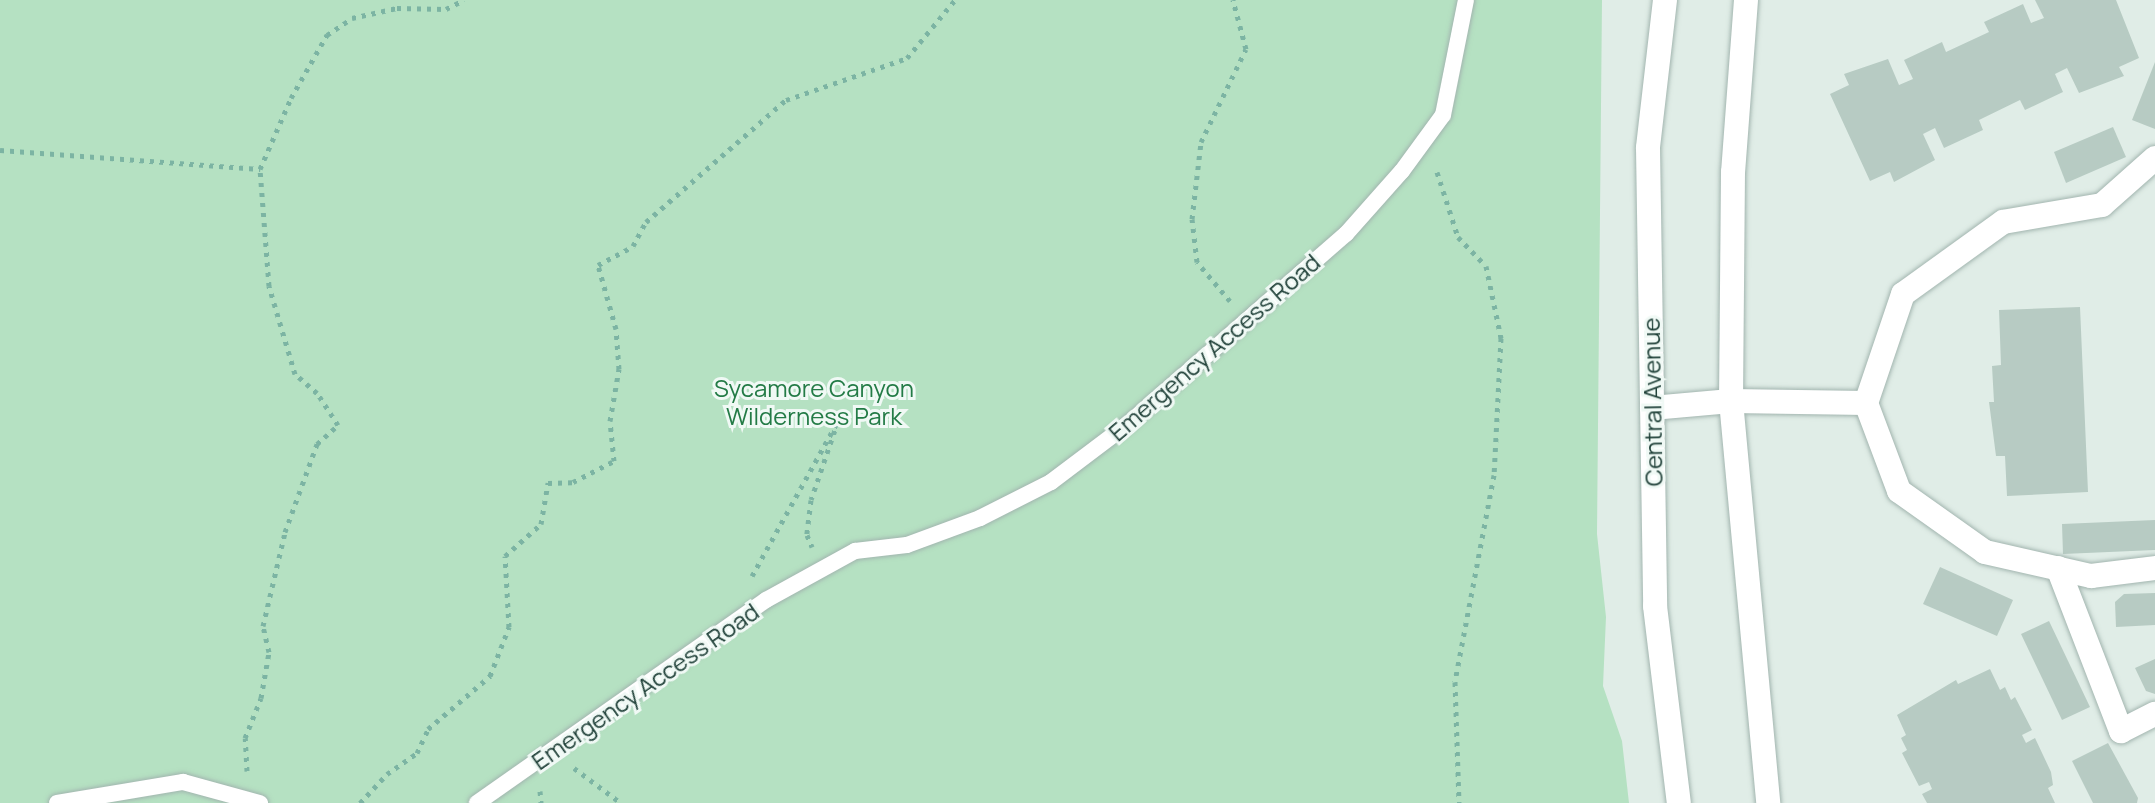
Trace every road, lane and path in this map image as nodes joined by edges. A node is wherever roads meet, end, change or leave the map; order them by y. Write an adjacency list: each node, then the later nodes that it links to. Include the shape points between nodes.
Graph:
1 (464, 0): 9 (path, via 446,9 397,8 352,18 327,35 291,98)
2 (955, 0): 23 (path, via 907,58 786,100 646,222 633,246 598,265 616,329 619,369 610,421 614,461 573,482 548,483 541,524 505,556 509,627 490,676 428,729 417,753)
3 (1233, 0): 11 (path, via 1246,49 1201,142 1192,219 1197,262)
4 (1466, 0): 10 (lane, Emergency Access Road, via 1443,115)
5 (1665, 0): 14 (main road, Central Avenue, via 1648,148)
6 (1746, 0): 12 (main road, via 1733,172)
7 (0, 150): 9 (path)
8 (2155, 158): 13 (main road, via 2102,205 2003,222 1903,294)
9 (260, 169): 21 (path, via 269,286 295,374 317,393 338,425 317,444 285,532 263,626 269,652 261,698 245,738)
10 (1402, 171): 11 (lane, Emergency Access Road, via 1346,234); 26 (path, via 1436,169 1458,237 1486,266 1501,338 1494,475 1455,682)
11 (1246, 321): 17 (lane, Emergency Access Road, via 1197,368 1051,482 980,518 907,545 855,551)
12 (1731, 401): 13 (main road); 14 (main road); 28 (main road)
13 (1866, 403): 15 (main road, via 1899,491 1985,552)
14 (1652, 408): 27 (main road, Central Avenue, via 1655,606)
15 (2058, 568): 16 (main road, via 2091,576); 19 (main road, via 2121,731)
16 (2155, 568)
17 (821, 570): 18 (lane, Emergency Access Road); 18 (path, via 807,535 811,500 838,421 763,548)
18 (732, 625): 20 (lane, Emergency Access Road)
19 (2155, 714)
20 (556, 749): 24 (lane, Emergency Access Road); 25 (path)
21 (256, 802): 22 (lane, via 183,782)
22 (57, 803)
23 (360, 803)
24 (477, 803)
25 (621, 803)
26 (1459, 803)
27 (1679, 803)
28 (1768, 803)

